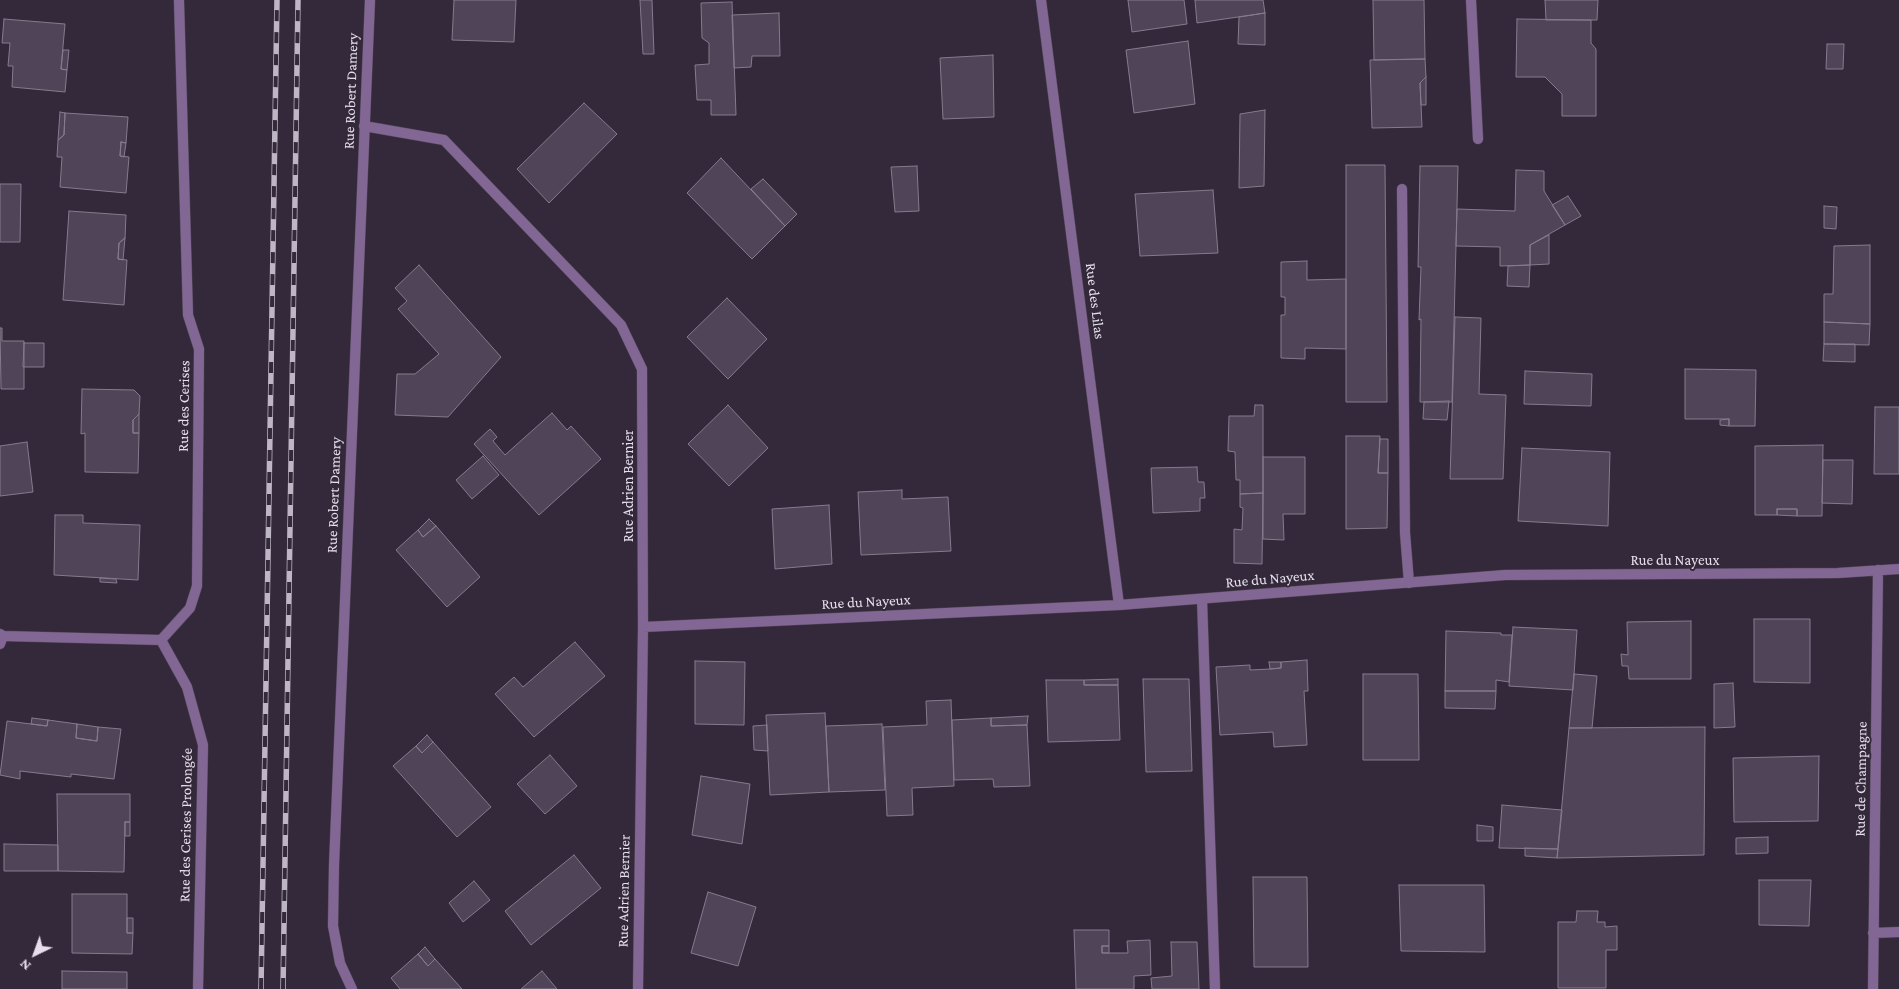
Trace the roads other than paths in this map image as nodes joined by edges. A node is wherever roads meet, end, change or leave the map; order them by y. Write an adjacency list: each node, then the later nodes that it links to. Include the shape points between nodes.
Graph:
1 (370, 0): 5 (street, Rue Robert Damery)
2 (1041, 0): 12 (street, Rue des Lilas)
3 (1471, 0): 6 (street)
4 (179, 1): 15 (street, Rue des Cerises, via 188,315 199,350 197,586 190,608)
5 (364, 126): 13 (street, Rue Adrien Bernier, via 444,140 620,326 642,369); 19 (street, Rue Robert Damery, via 333,891 333,926 340,963)
6 (1478, 139)
7 (1402, 188): 10 (street, via 1405,533)
8 (1899, 569): 9 (street, Rue du Nayeux)
9 (1878, 570): 10 (street, Rue du Nayeux, via 1505,575); 17 (street, Rue de Champagne)
10 (1409, 583): 11 (street, Rue du Nayeux)
11 (1202, 599): 12 (street, Rue du Nayeux); 21 (street)
12 (1118, 605): 13 (street, Rue du Nayeux)
13 (643, 627): 20 (street, Rue Adrien Bernier)
14 (1, 638): 15 (street)
15 (161, 640): 18 (street, Rue des Cerises Prolongée, via 187,687 203,745)
16 (1899, 932): 17 (street)
17 (1873, 933): 22 (street, Rue de Champagne)
18 (198, 989)
19 (352, 989)
20 (638, 989)
21 (1215, 989)
22 (1873, 989)

